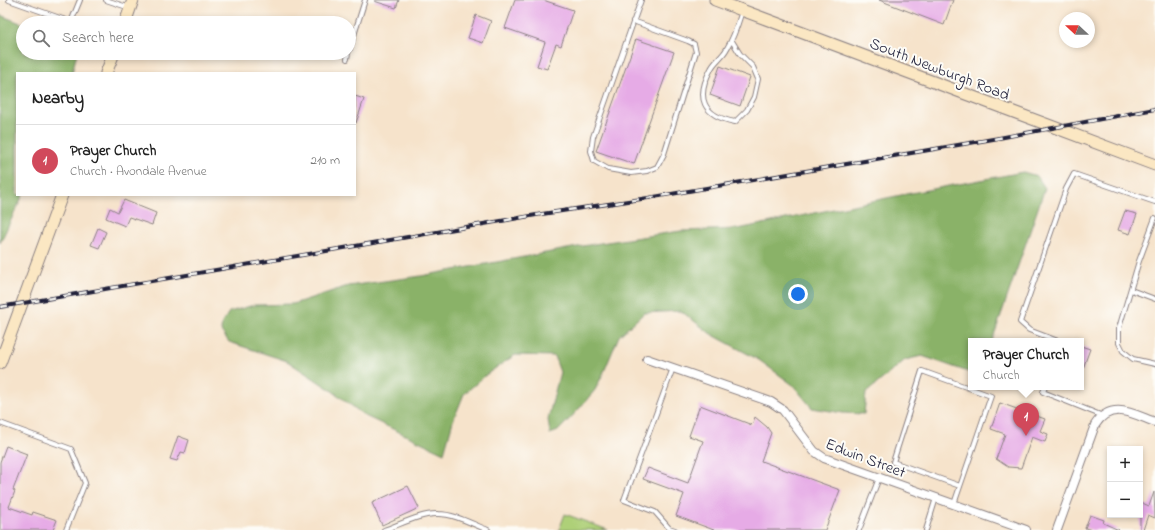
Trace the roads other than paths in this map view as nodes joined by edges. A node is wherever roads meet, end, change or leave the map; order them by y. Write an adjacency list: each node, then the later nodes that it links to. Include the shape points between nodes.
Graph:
1 (10, 0): 9 (lane)
2 (80, 0): 10 (lane)
3 (106, 0): 7 (lane)
4 (365, 0): 13 (lane)
5 (641, 0): 12 (lane)
6 (715, 0): 8 (main road, South Newburgh Road)
7 (131, 4): 11 (main road)
8 (742, 10): 14 (lane); 17 (main road, South Newburgh Road)
9 (54, 16)
10 (73, 16)
11 (127, 16)
12 (633, 21): 12 (lane, via 593,137 591,151 594,161 608,169 631,173 647,172 657,167 664,154 696,52 694,44 688,41)
13 (356, 29)
14 (732, 41): 14 (lane, via 711,69 702,93 705,107 721,120 735,122 747,110 754,97 758,79 754,67 740,54)
15 (111, 60): 16 (main road)
16 (106, 72)
17 (1155, 165)
18 (62, 196): 25 (main road)
19 (1155, 202): 23 (lane, via 1074,174 1066,190 1020,322 1029,330)
20 (1155, 218): 21 (lane)
21 (1130, 290): 22 (lane); 26 (lane, via 1119,328 1119,343 1123,352 1133,358)
22 (1155, 299)
23 (1050, 338)
24 (647, 360): 27 (street, Edwin Street)
25 (0, 363)
26 (1155, 364)
27 (673, 368): 34 (street, Edwin Street, via 771,402 783,410 818,455); 41 (lane, via 624,500 655,512 669,528)
28 (968, 387): 35 (lane, via 922,370 892,462)
29 (975, 390): 35 (lane, via 991,396)
30 (1044, 390): 31 (lane, via 1043,392)
31 (1103, 416): 32 (street, via 1116,410); 45 (street, via 1096,425)
32 (1155, 422)
33 (0, 423): 38 (lane, via 71,449 85,483)
34 (879, 478): 36 (street, Edwin Street); 42 (lane)
35 (960, 486): 37 (lane)
36 (936, 498): 37 (street, Edwin Street); 43 (lane)
37 (954, 504): 44 (street, Edwin Street)
38 (66, 530)
39 (384, 530): 40 (lane, via 437,513 450,515)
40 (488, 530)
41 (675, 530)
42 (859, 530)
43 (926, 530)
44 (1026, 530)
45 (1057, 530)

